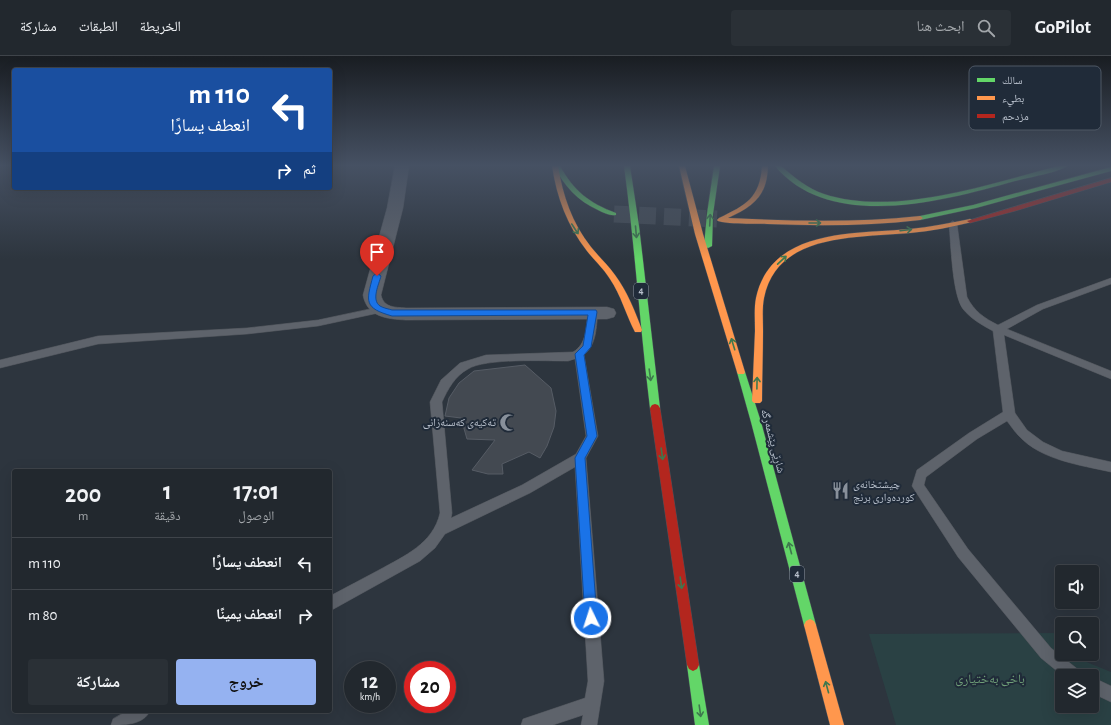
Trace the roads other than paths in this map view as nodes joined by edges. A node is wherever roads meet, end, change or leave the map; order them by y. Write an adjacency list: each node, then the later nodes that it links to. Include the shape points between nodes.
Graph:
1 (397, 197): 16 (street, via 372,295 375,306)
2 (561, 197): 19 (main road, one-way to 19, via 564,210 582,240 622,291)
3 (579, 197): 12 (main road, via 592,206)
4 (632, 197): 19 (main road, 4, one-way to 19)
5 (690, 197): 14 (main road, شاڕێی پێشمەرگە / 4)
6 (712, 197): 14 (main road, one-way to 6)
7 (757, 197): 10 (main road, one-way to 10, via 752,203 720,220 828,223 922,218 964,210)
8 (826, 197): 9 (main road, via 890,203)
9 (934, 197)
10 (1008, 197)
11 (1054, 197): 13 (main road)
12 (614, 214)
13 (953, 224): 18 (lane, via 962,297 967,307 979,319); 24 (main road, one-way to 13, via 760,299 770,273 783,258 810,245 839,238)
14 (708, 259): 24 (main road, شاڕێی پێشمەرگە / 4, one-way to 14)
15 (1111, 281): 18 (lane, via 1040,307)
16 (380, 310): 17 (street, via 406,314); 21 (lane, via 318,322 247,331 98,340)
17 (600, 312): 20 (lane, via 587,347)
18 (998, 329): 22 (lane); 23 (lane)
19 (647, 353): 37 (main road, 4, one-way to 37)
20 (579, 354): 25 (lane, via 592,436); 27 (lane, via 568,357 486,359 464,366 445,383 436,402 446,513 445,522)
21 (0, 364)
22 (1111, 375)
23 (1009, 414): 26 (lane, via 1023,432 1039,445 1060,455); 29 (lane, via 972,436 921,474 918,486 963,553 1046,653)
24 (756, 422): 38 (main road, شاڕێی پێشمەرگە / 4, one-way to 24)
25 (580, 458): 27 (lane, via 526,489); 32 (lane, via 596,681)
26 (1111, 466)
27 (440, 530): 28 (lane, via 427,548 415,557)
28 (332, 603)
29 (1066, 669)
30 (1099, 688): 31 (lane)
31 (1111, 694)
32 (592, 704): 35 (lane); 36 (lane)
33 (139, 713): 34 (lane)
34 (120, 725)
35 (528, 725)
36 (589, 725)
37 (702, 725)
38 (837, 725)

